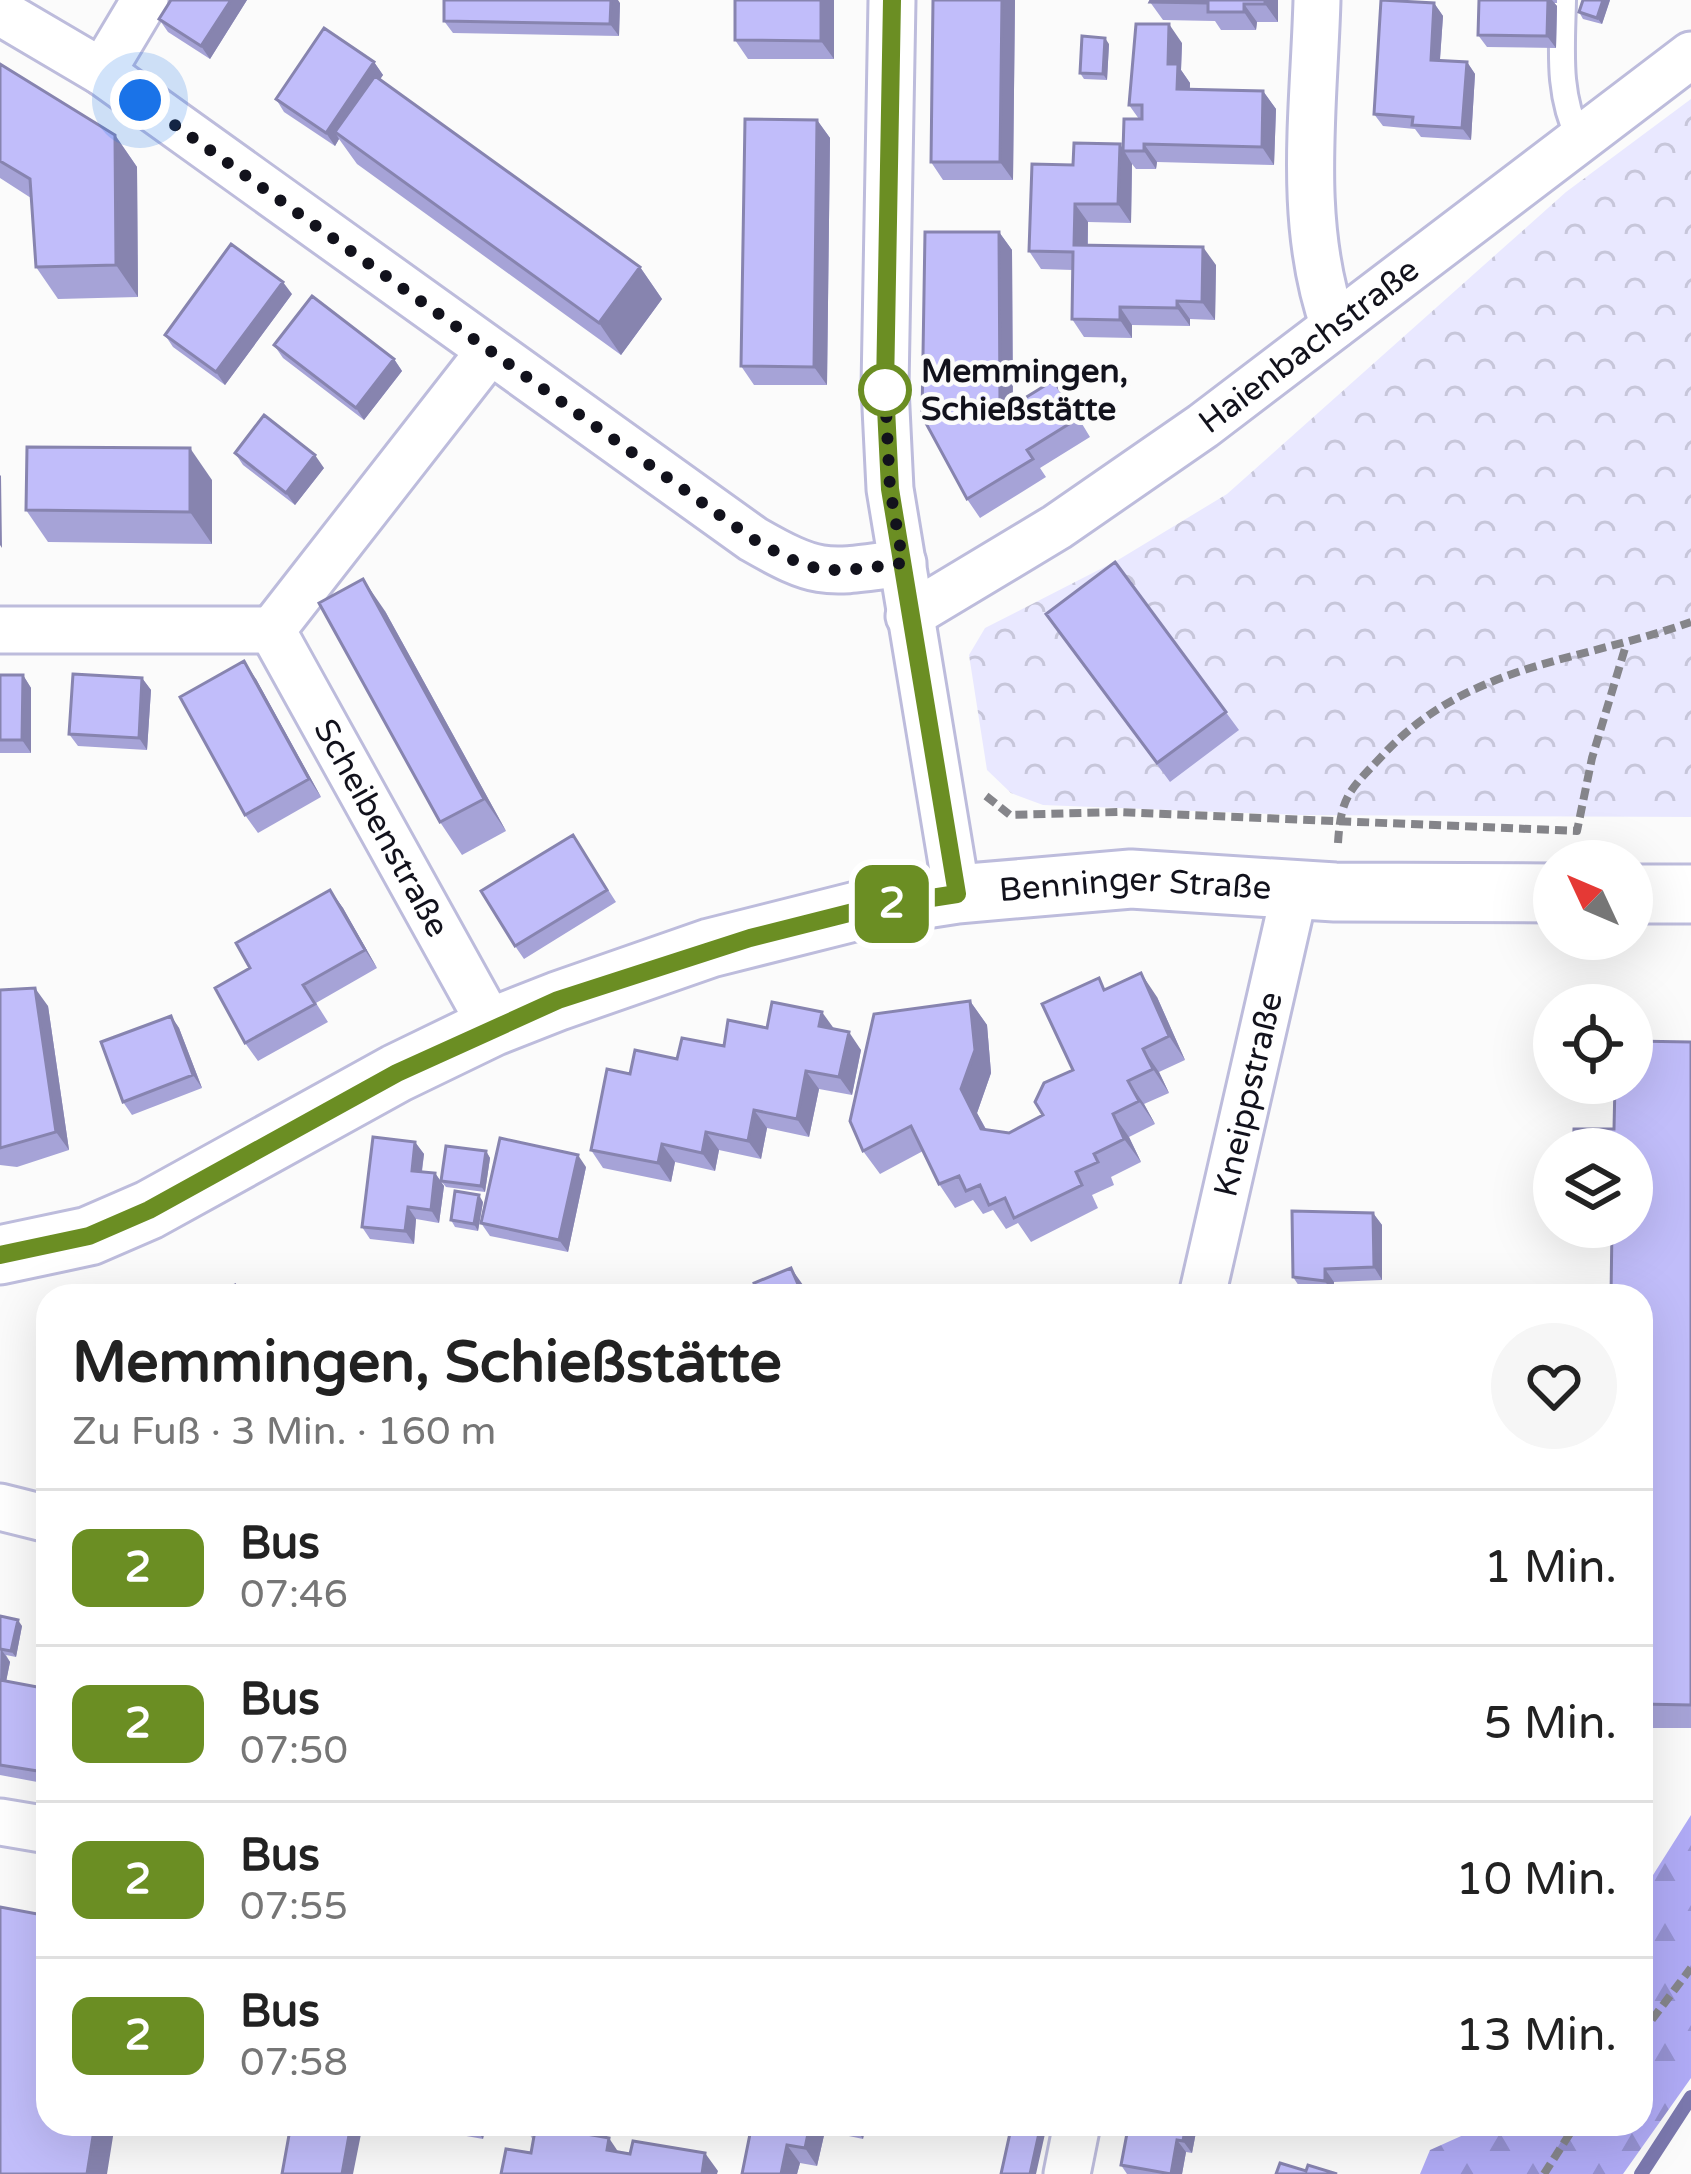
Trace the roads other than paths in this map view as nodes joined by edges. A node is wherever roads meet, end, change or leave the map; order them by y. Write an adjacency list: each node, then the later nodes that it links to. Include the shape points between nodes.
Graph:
1 (145, 0): 7 (street)
2 (892, 0): 11 (street, via 885,388)
3 (1317, 0): 9 (street, via 1312,213)
4 (1563, 0): 8 (lane, via 1561,81)
5 (0, 12): 7 (street)
6 (1691, 55): 8 (street, Haienbachstraße)
7 (102, 72): 10 (street)
8 (1579, 138): 9 (street, Haienbachstraße)
9 (1334, 326): 12 (street, Haienbachstraße, via 1057,527)
10 (489, 352): 11 (street, via 793,562 826,573); 14 (street)
11 (903, 563): 12 (street)
12 (909, 616): 17 (street)
13 (0, 630): 14 (street)
14 (272, 630): 20 (street, Scheibenstraße)
15 (1315, 891): 16 (street, Benninger Straße); 17 (street, Benninger Straße, via 1131,879); 22 (street, Kneippstraße)
16 (1533, 893)
17 (957, 894): 20 (street, Benninger Straße, via 710,948)
18 (1653, 894): 19 (street)
19 (1691, 894)
20 (492, 1027): 21 (street, Benninger Straße, via 149,1210 89,1236)
21 (0, 1255)
22 (1205, 1284)
23 (0, 1508): 24 (street)
24 (36, 1516)
25 (0, 1822): 26 (street)
26 (36, 1828)
27 (608, 2136): 28 (street, via 728,2158)
28 (748, 2136)
29 (1075, 2136): 30 (street)
30 (1067, 2174)

